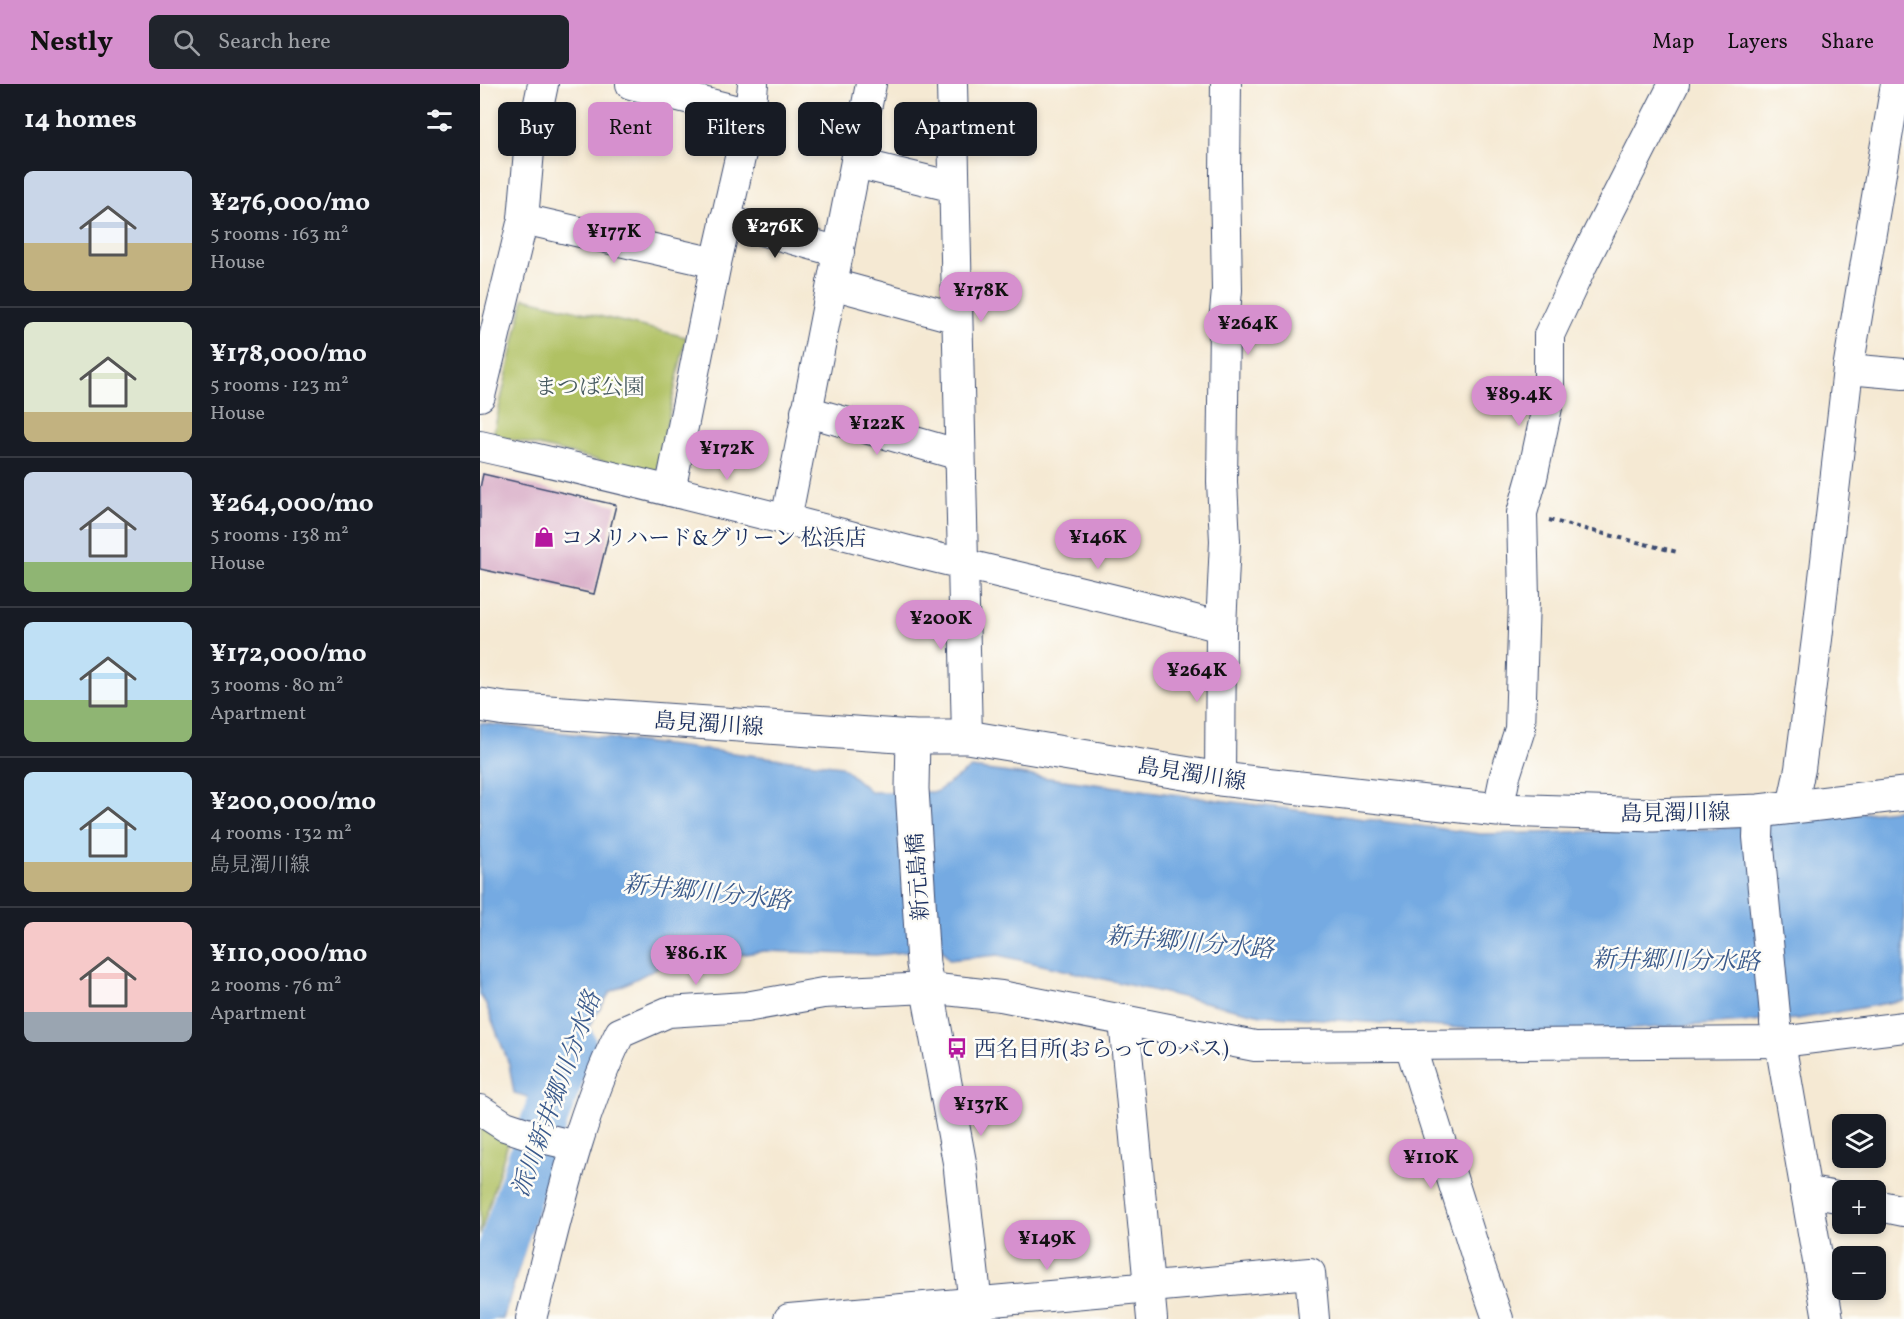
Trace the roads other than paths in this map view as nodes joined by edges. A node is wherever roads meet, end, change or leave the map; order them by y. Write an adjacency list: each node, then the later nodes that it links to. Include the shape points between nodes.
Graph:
1 (543, 84): 14 (street, via 529,151)
2 (631, 84): 9 (street)
3 (753, 84): 10 (street)
4 (871, 84): 12 (street)
5 (952, 84): 13 (street)
6 (1226, 84): 29 (street, via 1227,290 1222,482 1225,541)
7 (1674, 84): 36 (street, via 1549,335 1549,398 1522,513 1520,729 1504,776)
8 (1896, 84): 20 (street)
9 (702, 102)
10 (751, 102)
11 (740, 156): 15 (street)
12 (856, 163): 13 (street); 16 (street)
13 (954, 187): 19 (street)
14 (523, 219): 17 (street); 22 (street)
15 (726, 220): 16 (street); 17 (street)
16 (838, 252): 18 (street)
17 (716, 263): 26 (street)
18 (832, 284): 19 (street); 23 (street)
19 (957, 318): 25 (street)
20 (1848, 369): 21 (street); 35 (street, via 1817,639)
21 (1904, 374)
22 (480, 396)
23 (806, 411): 25 (street); 27 (street)
24 (480, 446): 26 (street)
25 (960, 455): 28 (street)
26 (670, 491): 27 (street)
27 (786, 520): 28 (street)
28 (963, 564): 29 (street); 32 (street)
29 (1221, 627): 33 (street)
30 (480, 705): 31 (main road, 島見濁川線)
31 (913, 737): 32 (main road, 島見濁川線); 38 (main road, 新元島橋, via 912,789)
32 (967, 737): 33 (main road, 島見濁川線)
33 (1220, 779): 36 (main road, 島見濁川線)
34 (1904, 794): 35 (main road, 島見濁川線)
35 (1792, 807): 37 (main road, 島見濁川線)
36 (1498, 810): 37 (main road, 島見濁川線, via 1653,815)
37 (1759, 824): 41 (street)
38 (925, 976): 39 (street, via 1001,996); 44 (street, via 746,1007 668,1012 620,1033 606,1060); 50 (main road, 新元島橋, via 960,1165)
39 (1124, 1020): 42 (street, via 1255,1046); 49 (street)
40 (1904, 1027): 41 (street)
41 (1777, 1030): 42 (street); 45 (street)
42 (1410, 1045): 55 (street)
43 (480, 1110): 44 (street, via 505,1126)
44 (576, 1146): 52 (street)
45 (1805, 1191): 46 (street); 56 (street)
46 (1832, 1196)
47 (1886, 1207): 48 (street)
48 (1904, 1211)
49 (1150, 1287): 50 (street); 53 (street); 54 (street, via 1310,1273)
50 (976, 1310): 51 (street)
51 (802, 1318)
52 (531, 1319)
53 (1152, 1319)
54 (1314, 1319)
55 (1498, 1319)
56 (1828, 1319)

